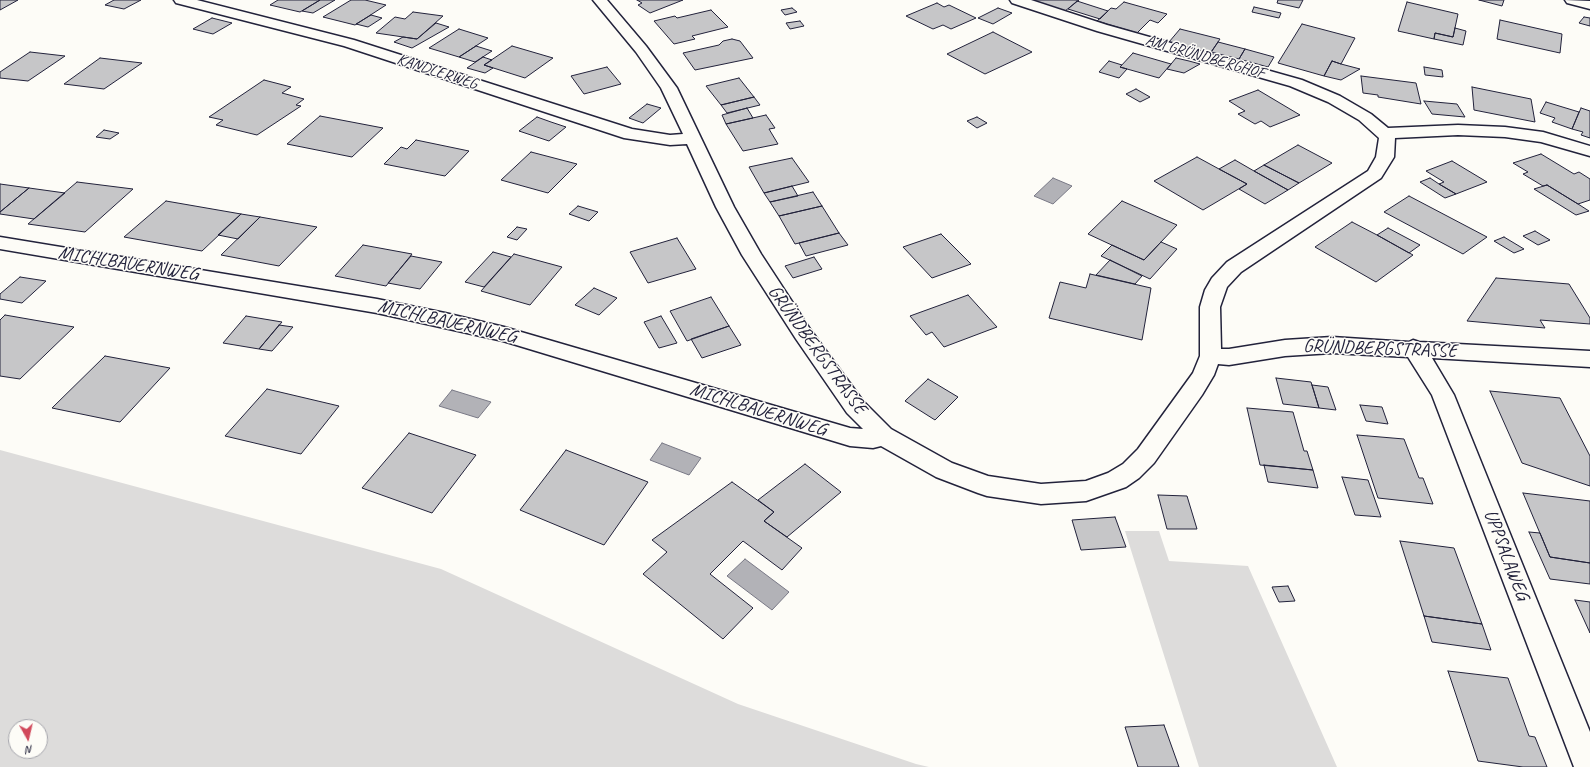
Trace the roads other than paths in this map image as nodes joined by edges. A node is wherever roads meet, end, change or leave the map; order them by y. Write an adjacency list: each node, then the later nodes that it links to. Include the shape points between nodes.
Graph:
1 (181, 0): 7 (street, KANDLERWEG, via 349,43 630,134 670,140)
2 (600, 0): 7 (street, GRÜNDBERGSTRASSE, via 641,49 669,88)
3 (1017, 0): 6 (street, AM GRÜNDBERGHOF, via 1102,28 1296,83 1334,98 1365,117)
4 (1572, 0): 5 (street)
5 (1590, 5)
6 (1384, 133): 8 (street, via 1458,130 1516,134 1550,139); 11 (street, via 1387,143 1385,157 1378,170 1367,180 1257,251 1219,283 1210,307)
7 (693, 138): 13 (street, GRÜNDBERGSTRASSE, via 728,213 765,278 855,406)
8 (1590, 151)
9 (0, 243): 13 (street, MICHLBAUERNWEG, via 377,306 445,320 504,334 850,437 873,439)
10 (1413, 348): 11 (street, GRÜNDBERGSTRASSE, via 1312,345 1229,357); 12 (street, GRÜNDBERGSTRASSE); 14 (street, UPPSALAWEG, via 1443,395)
11 (1212, 356): 13 (street, GRÜNDBERGSTRASSE, via 1194,389 1146,456 1125,476 1097,488 1041,494 988,486 944,470)
12 (1590, 360)
13 (883, 435)
14 (1589, 767)

